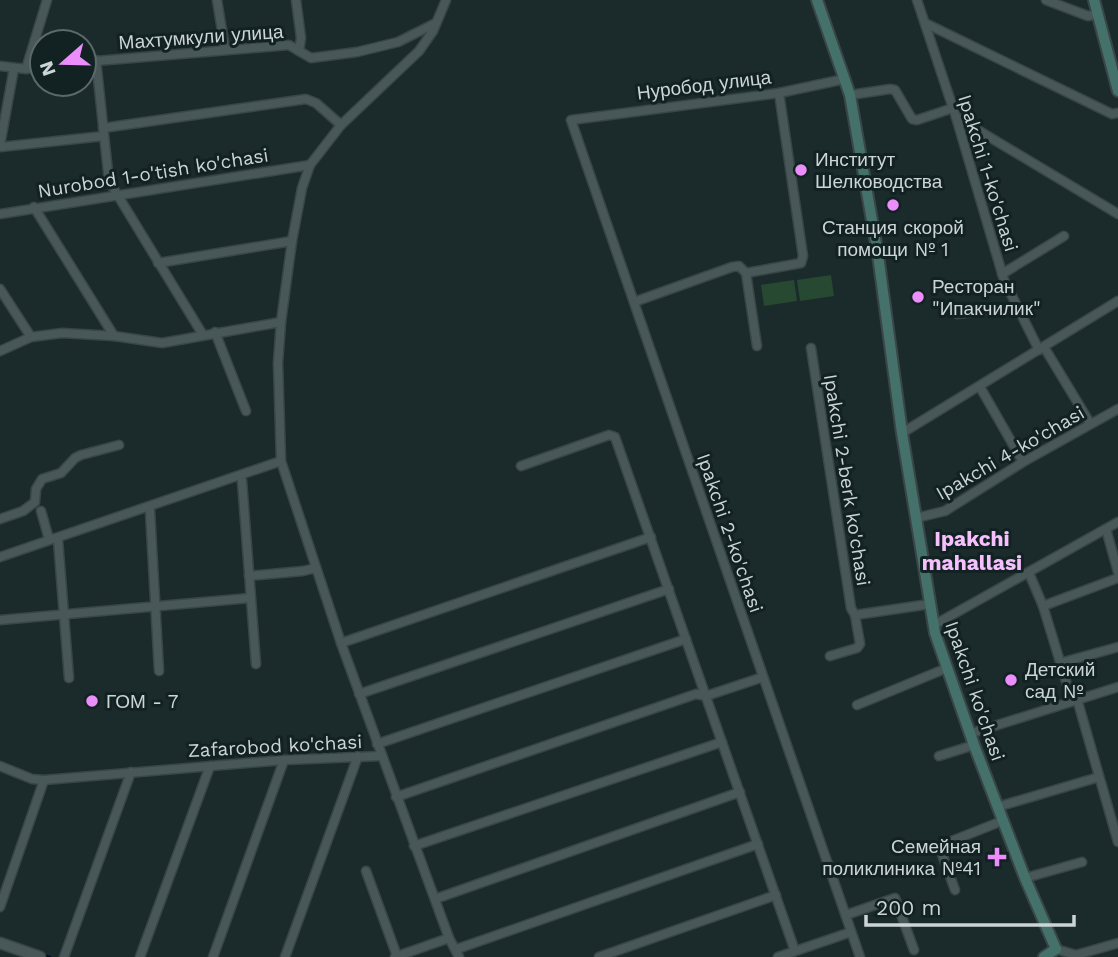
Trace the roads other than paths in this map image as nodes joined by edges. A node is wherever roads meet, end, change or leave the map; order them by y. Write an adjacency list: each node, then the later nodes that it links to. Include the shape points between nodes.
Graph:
1 (47, 0): 17 (street)
2 (217, 0): 12 (street)
3 (296, 0): 13 (street)
4 (446, 0): 10 (street)
5 (817, 0): 22 (main road, Ipakchi ko'chasi)
6 (917, 0): 11 (street, Ipakchi 1-ko'chasi)
7 (1046, 0): 9 (street, via 1088,16)
8 (1094, 0): 9 (main road)
9 (1098, 14): 20 (main road)
10 (436, 23): 13 (street, Махтумкули улица, via 398,42 357,52 311,58); 26 (street, via 419,51)
11 (925, 23): 23 (street, Ipakchi 1-ko'chasi); 24 (street)
12 (225, 49): 13 (street, Махтумкули улица, via 289,46); 14 (street, Махтумкули улица)
13 (299, 51)
14 (98, 60)
15 (0, 66): 16 (street)
16 (14, 68): 17 (street); 28 (street)
17 (26, 69)
18 (98, 78): 27 (street)
19 (840, 80): 21 (street, Нуробод улица)
20 (1118, 91)
21 (779, 93): 25 (street, Нуробод улица); 37 (street, via 803,260)
22 (850, 95): 23 (street, via 895,90 908,115 917,120); 57 (main road, Ipakchi ko'chasi)
23 (955, 113): 33 (street); 38 (street, Ipakchi 1-ko'chasi)
24 (1118, 113)
25 (571, 120): 41 (street, Ipakchi 2-ko'chasi)
26 (341, 125): 27 (street, via 306,99); 29 (street)
27 (104, 132): 28 (street); 30 (street, via 108,177)
28 (0, 146)
29 (310, 165): 30 (street, Nurobod 1-o'tish ko'chasi); 35 (street)
30 (117, 195): 31 (street, Nurobod 1-o'tish ko'chasi); 36 (street)
31 (34, 207): 32 (street, Nurobod 1-o'tish ko'chasi); 47 (street)
32 (0, 214)
33 (1118, 214)
34 (1064, 236): 38 (street)
35 (292, 241): 36 (street); 44 (street)
36 (158, 263): 46 (street)
37 (746, 272): 41 (street, via 732,267); 49 (street)
38 (1002, 274): 42 (street, Ipakchi 1-ko'chasi)
39 (0, 289): 48 (street)
40 (1118, 301): 51 (street)
41 (634, 302): 94 (street, Ipakchi 2-ko'chasi)
42 (1016, 307): 43 (street); 51 (street, Ipakchi 1-ko'chasi)
43 (957, 314)
44 (281, 322): 45 (street); 59 (street)
45 (215, 332): 46 (street); 55 (street)
46 (203, 335): 47 (street, via 162,343)
47 (114, 336): 48 (street, via 62,333)
48 (31, 337): 52 (street)
49 (757, 346)
50 (811, 348): 83 (street, Ipakchi 2-berk ko'chasi)
51 (1041, 349): 53 (street); 56 (street, Ipakchi 1-ko'chasi)
52 (0, 351)
53 (980, 387): 57 (street); 60 (street)
54 (1118, 409): 56 (street, Ipakchi 4-ko'chasi)
55 (246, 411)
56 (1090, 424): 60 (street, Ipakchi 4-ko'chasi)
57 (902, 433): 65 (main road, Ipakchi ko'chasi)
58 (118, 445): 66 (street, via 75,458 61,472 42,478 35,502)
59 (281, 461): 70 (street); 72 (street)
60 (1023, 462): 65 (street, Ipakchi 4-ko'chasi, via 945,511)
61 (521, 466): 69 (street, via 613,435)
62 (242, 481): 75 (street)
63 (41, 511): 70 (street)
64 (150, 511): 80 (street)
65 (916, 518): 79 (main road, Ipakchi ko'chasi)
66 (0, 519)
67 (1118, 522): 68 (street)
68 (1106, 529): 73 (street); 74 (street)
69 (651, 537): 77 (street); 87 (street)
70 (54, 540): 71 (street); 82 (street)
71 (0, 557)
72 (316, 568): 75 (street); 87 (street)
73 (1118, 572)
74 (1028, 573): 81 (street); 85 (street)
75 (249, 576): 78 (street)
76 (1118, 578): 81 (street)
77 (669, 589): 86 (street); 97 (street)
78 (250, 598): 80 (street); 91 (street)
79 (930, 604): 83 (street, Ipakchi 2-berk ko'chasi); 85 (main road, Ipakchi ko'chasi)
80 (155, 606): 82 (street); 93 (street)
81 (1043, 606): 90 (street)
82 (63, 615): 84 (street); 95 (street)
83 (855, 615): 89 (street, Ipakchi 2-berk ko'chasi, via 859,647)
84 (0, 620)
85 (934, 625): 92 (main road, Ipakchi ko'chasi)
86 (686, 639): 98 (street); 103 (street)
87 (341, 643): 97 (street)
88 (1118, 647): 90 (street)
89 (830, 656)
90 (1060, 663): 99 (street)
91 (256, 664)
92 (947, 668): 100 (street); 101 (main road, Ipakchi ko'chasi)
93 (159, 671)
94 (763, 677): 98 (street); 127 (street, Ipakchi 2-ko'chasi)
95 (69, 678)
96 (1118, 687): 99 (street)
97 (359, 694): 103 (street)
98 (706, 696): 102 (street); 114 (street, via 696,694)
99 (1074, 700): 101 (street); 111 (street)
100 (857, 705)
101 (972, 739): 106 (street); 115 (main road, Ipakchi ko'chasi)
102 (722, 742): 113 (street); 119 (street)
103 (377, 744): 105 (street)
104 (358, 756): 105 (street, Zafarobod ko'chasi); 107 (street, Zafarobod ko'chasi); 142 (street)
105 (381, 756): 114 (street, Zafarobod ko'chasi)
106 (939, 756)
107 (284, 760): 109 (street, Zafarobod ko'chasi); 141 (street)
108 (0, 766): 112 (street, Zafarobod ko'chasi)
109 (210, 766): 110 (street, Zafarobod ko'chasi); 140 (street)
110 (131, 772): 112 (street, Zafarobod ko'chasi); 139 (street)
111 (1099, 777): 115 (street); 117 (street)
112 (44, 780): 126 (street)
113 (740, 793): 118 (street); 125 (street)
114 (396, 797): 119 (street, Zafarobod ko'chasi)
115 (998, 807): 116 (main road, Ipakchi ko'chasi)
116 (1002, 821): 122 (main road, Ipakchi ko'chasi); 123 (street, via 939,846)
117 (1118, 842)
118 (758, 844): 124 (street); 135 (street)
119 (414, 846): 125 (street, Zafarobod ko'chasi)
120 (1082, 862): 122 (street)
121 (366, 871): 143 (street)
122 (1025, 878): 136 (main road, Ipakchi ko'chasi)
123 (955, 890)
124 (776, 895): 133 (street); 144 (street)
125 (435, 899): 129 (street, Zafarobod ko'chasi)
126 (0, 907)
127 (846, 915): 128 (street, Ipakchi 2-ko'chasi); 132 (street, via 895,898)
128 (851, 932): 133 (street); 146 (street, Ipakchi 2-ko'chasi)
129 (449, 938): 135 (street, Zafarobod ko'chasi); 143 (street)
130 (0, 943): 134 (street)
131 (1118, 943): 137 (street)
132 (914, 950)
133 (795, 951): 145 (street)
134 (20, 953): 138 (street)
135 (458, 953)
136 (1054, 953): 137 (street); 147 (main road)
137 (1080, 956)
138 (40, 957)
139 (64, 957)
140 (140, 957)
141 (212, 957)
142 (285, 957)
143 (396, 957)
144 (598, 957)
145 (778, 957)
146 (860, 957)
147 (1044, 957)

